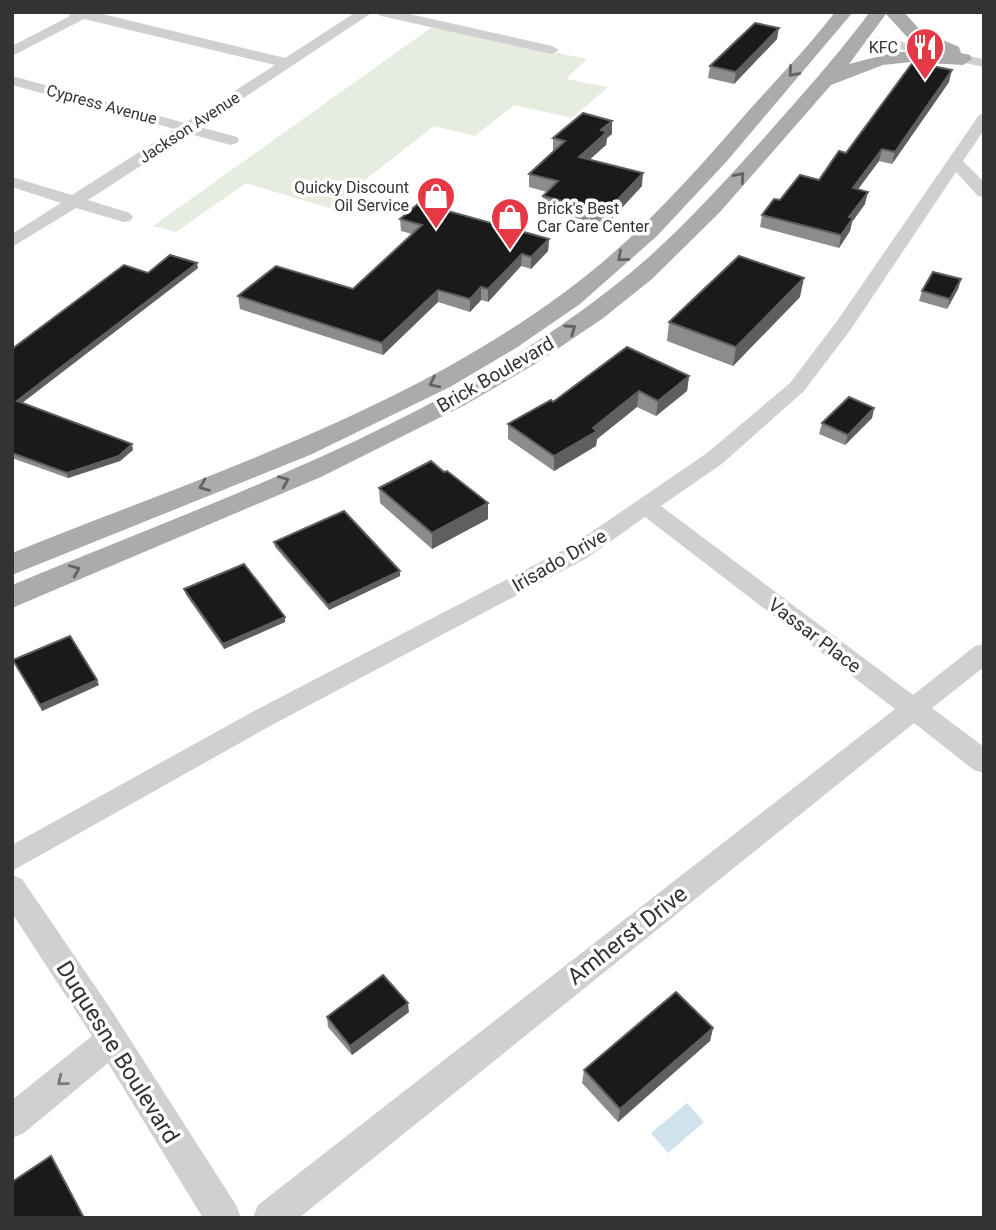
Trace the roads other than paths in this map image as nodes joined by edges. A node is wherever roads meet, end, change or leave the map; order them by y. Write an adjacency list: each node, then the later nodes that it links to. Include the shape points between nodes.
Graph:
1 (366, 12): 12 (street, Jackson Avenue)
2 (381, 12): 9 (street)
3 (879, 12): 8 (main road, Brick Boulevard)
4 (894, 12): 7 (main road)
5 (81, 13): 10 (street); 12 (street)
6 (841, 16): 8 (main road, via 845,29); 26 (main road, Brick Boulevard, one-way to 26, via 702,179 645,237 530,327 456,372 299,448)
7 (907, 29): 8 (main road, via 903,38); 13 (main road)
8 (870, 39): 11 (street); 15 (main road, Brick Boulevard)
9 (552, 50)
10 (12, 52)
11 (963, 59): 13 (street); 15 (main road, via 884,58 862,63)
12 (286, 63): 17 (street, Jackson Avenue)
13 (984, 63)
14 (12, 80): 17 (street, Cypress Avenue)
15 (825, 83): 27 (main road, Brick Boulevard, one-way to 15, via 351,452 553,342 643,275 684,237)
16 (984, 118): 19 (street, Irisado Drive)
17 (187, 128): 18 (street, Cypress Avenue); 22 (street, Jackson Avenue)
18 (231, 140)
19 (954, 162): 21 (street); 25 (street, Irisado Drive, via 797,387 715,458)
20 (12, 182): 22 (street)
21 (984, 192)
22 (75, 201): 23 (street); 24 (street, Jackson Avenue)
23 (124, 217)
24 (12, 242)
25 (647, 507): 29 (street, Vassar Place); 31 (street, Irisado Drive, via 579,552 241,730)
26 (12, 565)
27 (12, 597)
28 (984, 653): 29 (street, Amherst Drive)
29 (912, 709): 30 (street, Vassar Place); 36 (street, Amherst Drive)
30 (984, 762)
31 (12, 859)
32 (12, 888): 33 (street, Duquesne Boulevard)
33 (112, 1040): 34 (street, one-way to 34); 35 (street, Duquesne Boulevard)
34 (12, 1121)
35 (223, 1218)
36 (271, 1218)

